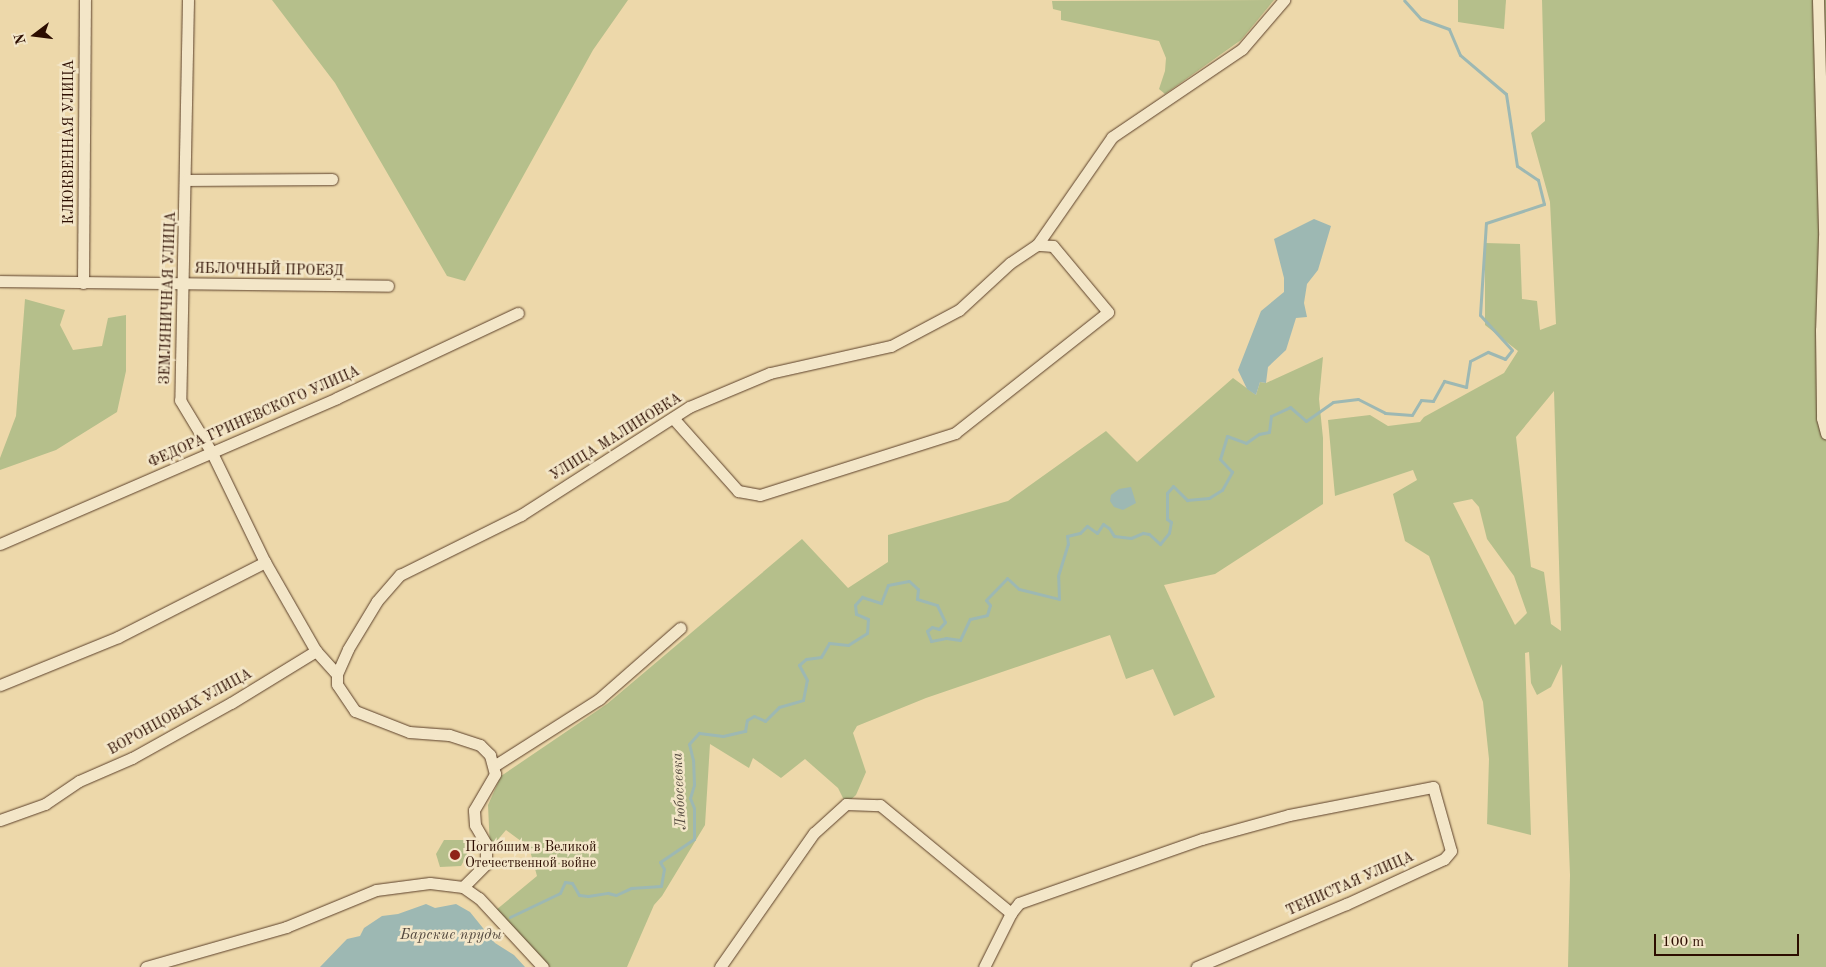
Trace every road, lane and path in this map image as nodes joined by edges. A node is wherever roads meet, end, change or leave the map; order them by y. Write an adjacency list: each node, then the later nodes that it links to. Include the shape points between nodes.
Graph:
1 (85, 0): 9 (street, КЛЮКВЕННАЯ УЛИЦА)
2 (188, 0): 6 (street, ЗЕМЛЯНИЧНАЯ УЛИЦА)
3 (1284, 0): 7 (street, via 1242,49 1112,137)
4 (1818, 0): 14 (street, via 1824,237 1822,418)
5 (332, 179): 6 (street)
6 (186, 180): 10 (street, ЗЕМЛЯНИЧНАЯ УЛИЦА)
7 (1037, 245): 13 (street, УЛИЦА МАЛИНОВКА, via 1010,263 959,310 891,346 770,373 689,407); 13 (street, via 1053,246 1108,312 954,433 760,495 738,491)
8 (0, 281): 9 (street, ЯБЛОЧНЫЙ ПРОЕЗД)
9 (83, 283): 10 (street, ЯБЛОЧНЫЙ ПРОЕЗД)
10 (183, 283): 11 (street, ЯБЛОЧНЫЙ ПРОЕЗД); 15 (street, ЗЕМЛЯНИЧНАЯ УЛИЦА, via 180,400)
11 (388, 286)
12 (518, 313): 15 (street, ФЕДОРА ГРИНЕВСКОГО УЛИЦА)
13 (673, 418): 20 (street, УЛИЦА МАЛИНОВКА, via 521,515 400,576 377,601)
14 (1826, 433)
15 (212, 453): 16 (street, ФЕДОРА ГРИНЕВСКОГО УЛИЦА); 17 (street, ЗЕМЛЯНИЧНАЯ УЛИЦА)
16 (0, 544)
17 (265, 562): 19 (street, ЗЕМЛЯНИЧНАЯ УЛИЦА); 21 (street, via 118,637)
18 (680, 628): 22 (street, via 599,699)
19 (316, 651): 20 (street); 23 (street, ВОРОНЦОВЫХ УЛИЦА, via 132,758 80,781 44,804)
20 (337, 674): 22 (street, via 340,692 355,710 409,732 448,735 480,745 490,755)
21 (0, 685)
22 (494, 766): 24 (street, via 495,774 474,810 475,825 486,844 486,864)
23 (0, 820)
24 (463, 887): 26 (street, via 430,882 376,890 286,927); 27 (street, via 479,898)
25 (1011, 913): 28 (street, via 880,805 846,804 814,833); 29 (street); 30 (street, ТЕНИСТАЯ УЛИЦА, via 1019,903 1202,839 1289,815 1433,787 1451,851 1444,859)
26 (146, 967)
27 (543, 967)
28 (720, 967)
29 (984, 967)
30 (1197, 967)

